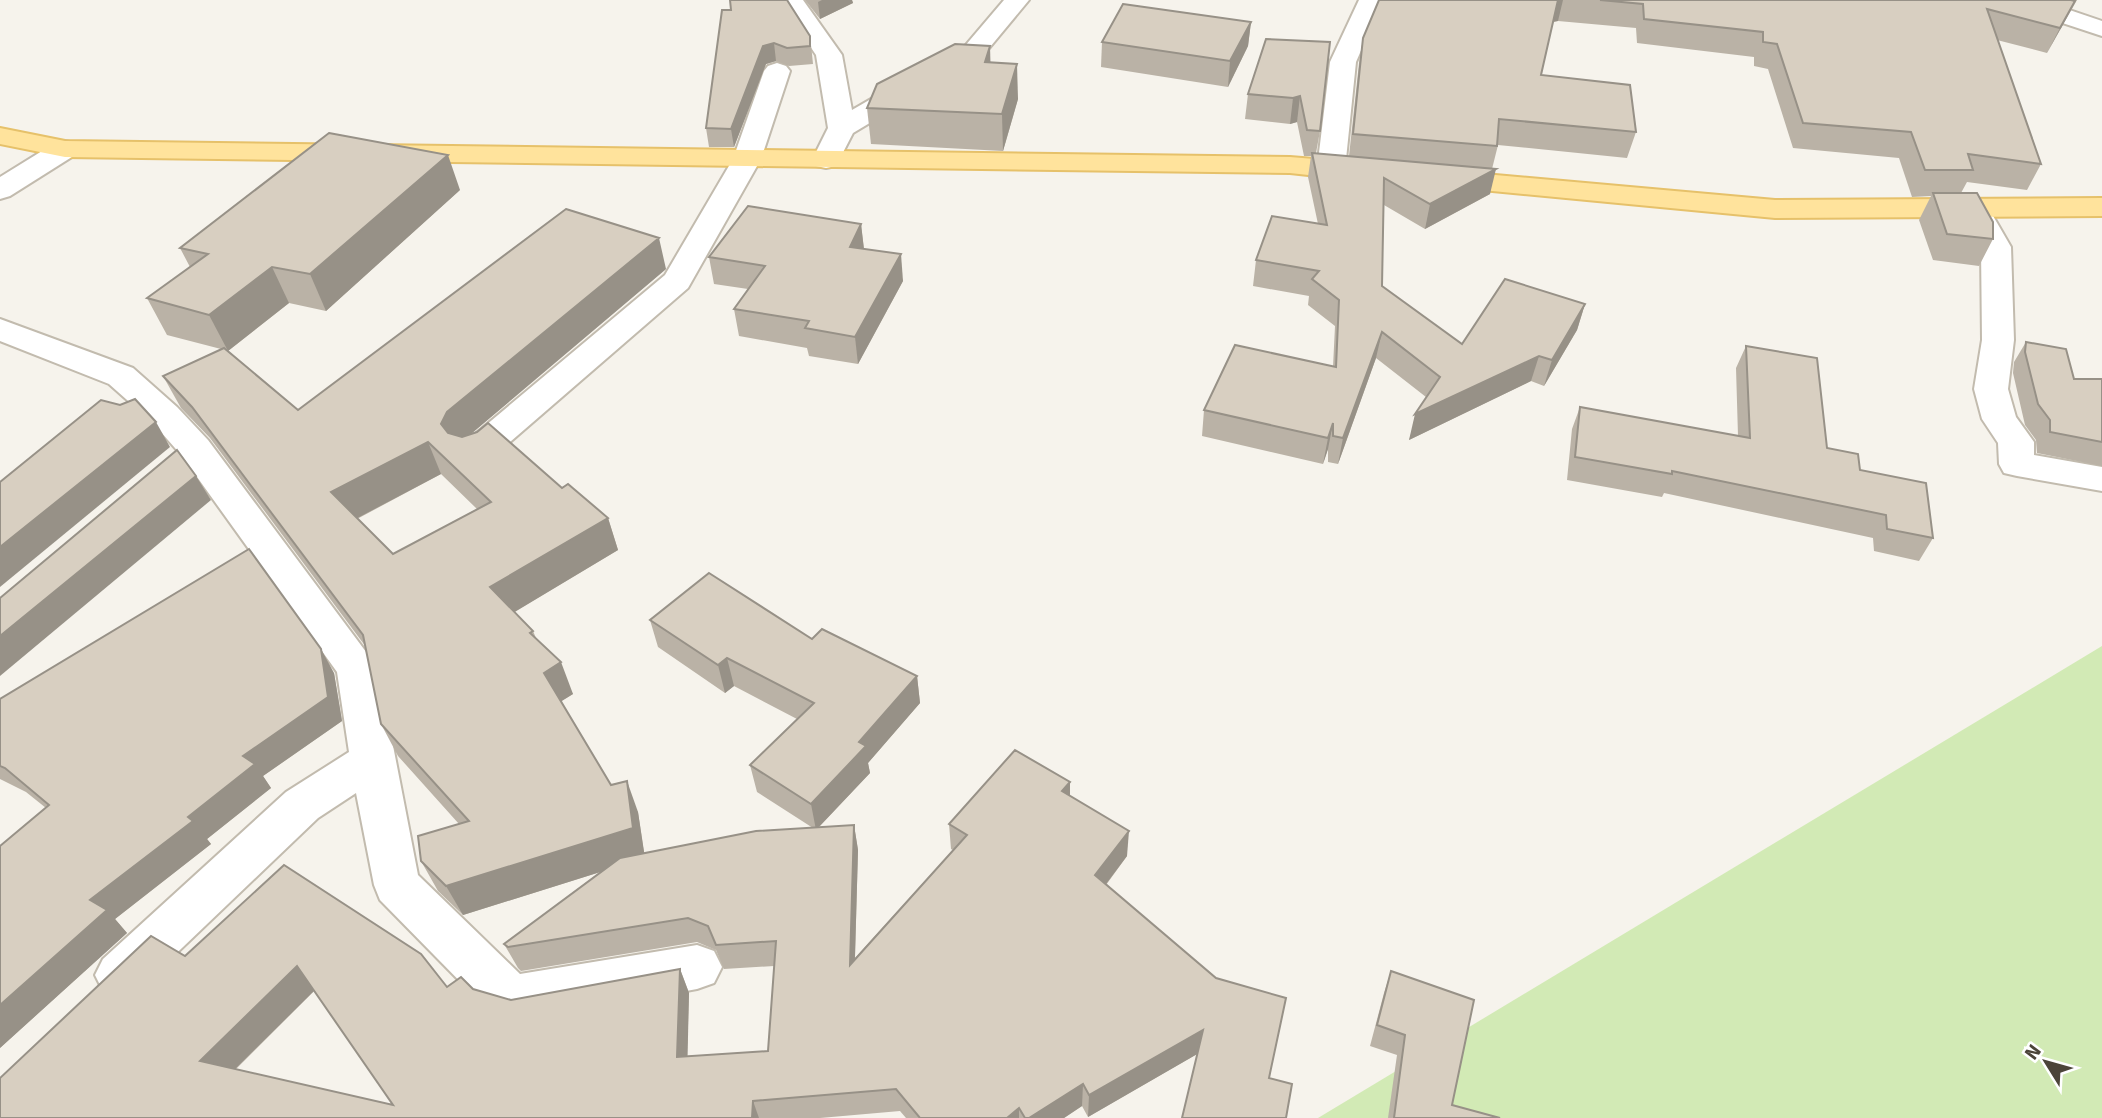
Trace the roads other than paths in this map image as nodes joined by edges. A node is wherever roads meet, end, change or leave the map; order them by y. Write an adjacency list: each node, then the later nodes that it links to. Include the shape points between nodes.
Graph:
1 (1017, 0): 7 (street, via 962,65)
2 (1371, 0): 12 (street, via 1343,62)
3 (2016, 0): 5 (street)
4 (793, 4): 7 (street, via 829,55)
5 (2102, 29)
6 (777, 71): 10 (street)
7 (842, 128): 11 (street)
8 (0, 136): 9 (main road)
9 (65, 149): 10 (main road); 13 (street)
10 (747, 159): 11 (main road); 17 (street, via 677,281)
11 (827, 160): 12 (main road)
12 (1331, 169): 15 (main road, via 1775,209)
13 (0, 190)
14 (2102, 207): 15 (main road)
15 (1975, 208): 18 (street, via 1996,247 1998,340 1991,389 1999,419 2016,442 2017,464)
16 (0, 329): 19 (street, via 121,376 165,415 180,461 357,668)
17 (474, 454)
18 (2102, 479)
19 (372, 760): 20 (street, via 397,885 506,994 524,998); 21 (street, via 302,806)
20 (697, 967)
21 (91, 1003)

